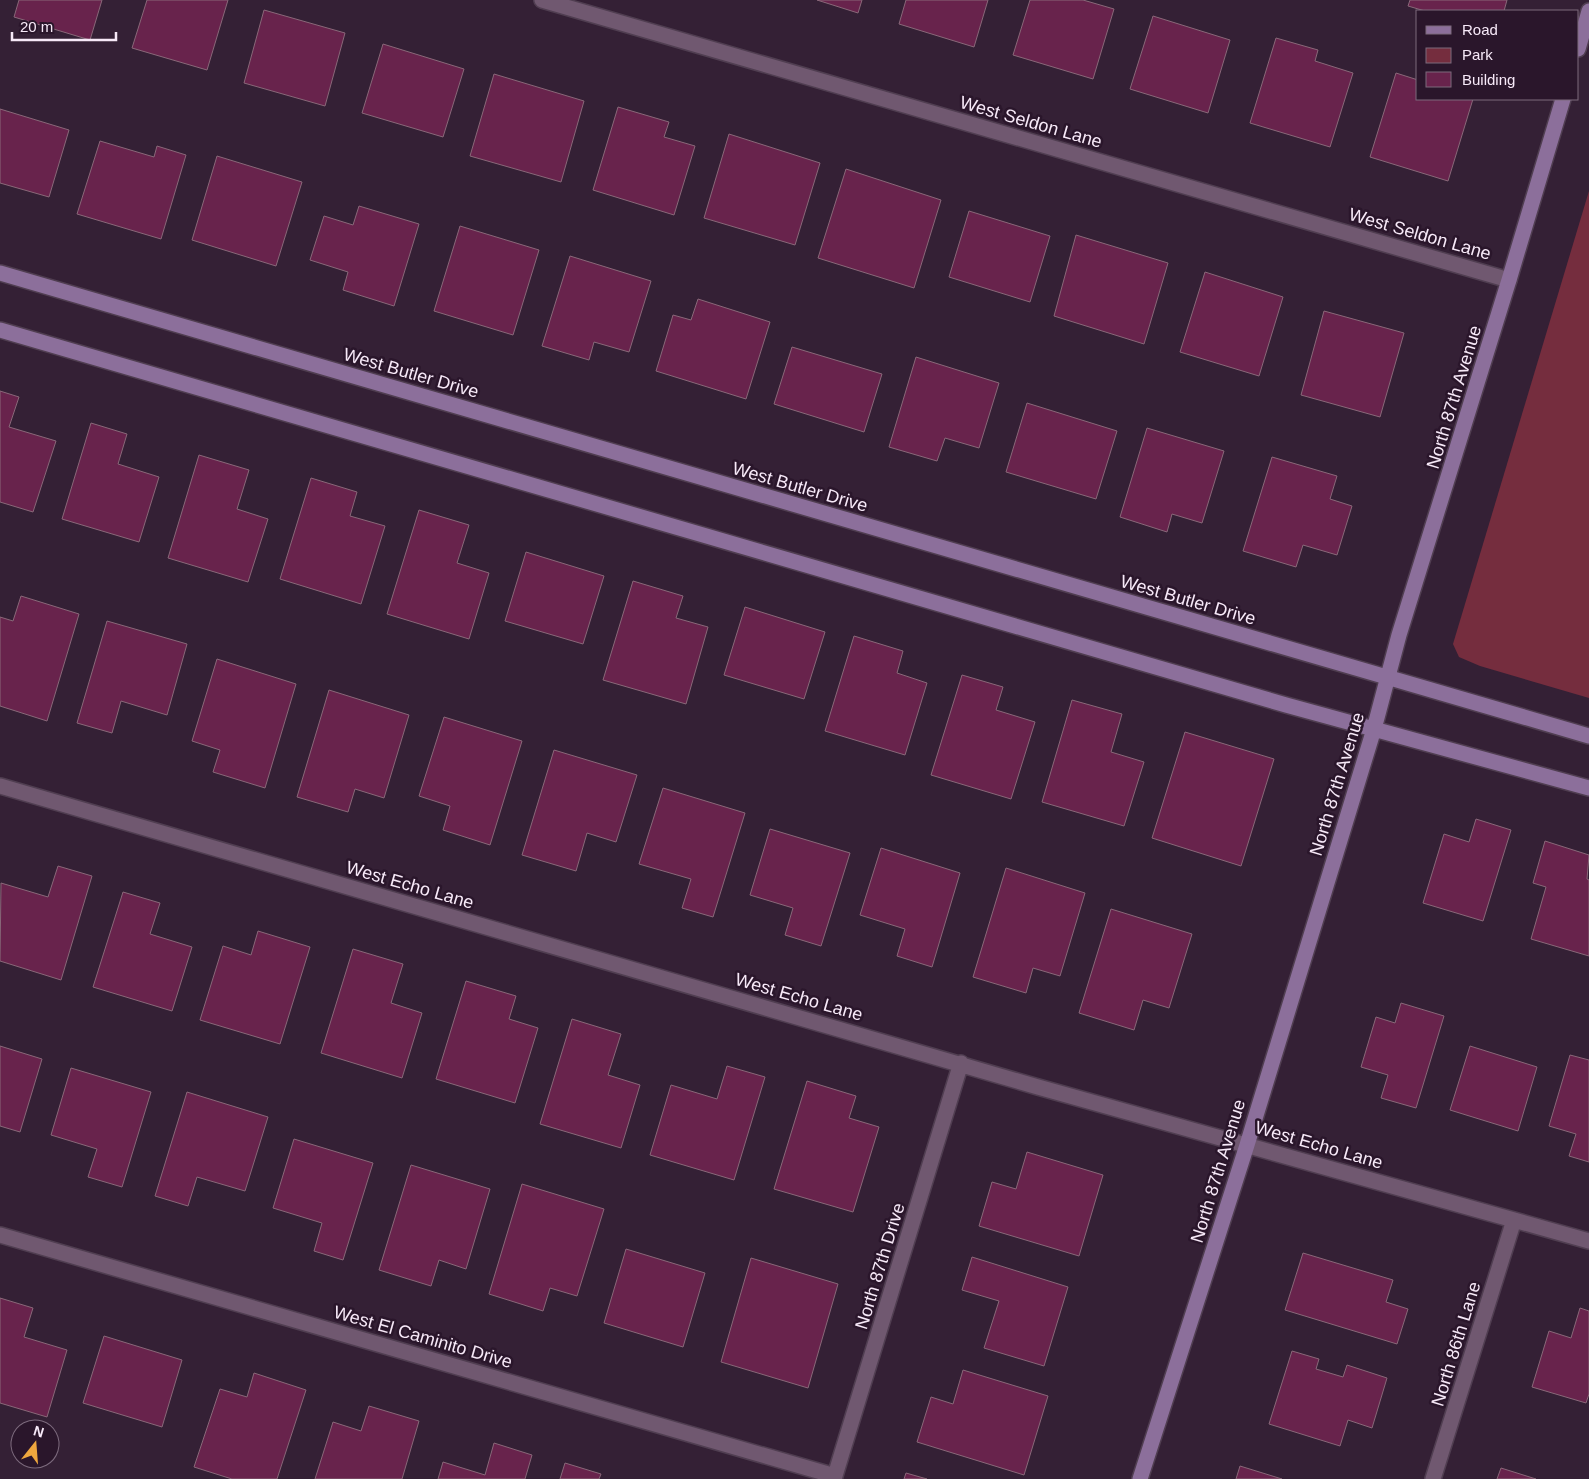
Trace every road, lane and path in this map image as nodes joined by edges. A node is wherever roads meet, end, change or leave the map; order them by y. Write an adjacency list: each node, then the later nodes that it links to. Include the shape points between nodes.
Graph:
1 (542, 0): 6 (street, West Seldon Lane)
2 (1589, 11): 3 (street)
3 (1579, 46)
4 (1563, 100): 6 (street, North 87th Avenue)
5 (0, 273): 8 (street, West Butler Drive)
6 (1510, 280): 8 (street, North 87th Avenue, via 1398,635)
7 (0, 330): 9 (street)
8 (1388, 678): 9 (street, North 87th Avenue); 10 (street, West Butler Drive)
9 (1374, 729): 12 (street); 14 (street, North 87th Avenue)
10 (1589, 736)
11 (0, 786): 13 (street, West Echo Lane)
12 (1589, 788)
13 (961, 1063): 14 (street, West Echo Lane); 18 (street, North 87th Drive)
14 (1247, 1145): 15 (street, West Echo Lane); 19 (street, North 87th Avenue)
15 (1514, 1220): 17 (street, West Echo Lane); 20 (street, North 86th Lane)
16 (0, 1235): 18 (street, West El Caminito Drive)
17 (1589, 1241)
18 (834, 1477)
19 (1140, 1479)
20 (1433, 1479)

